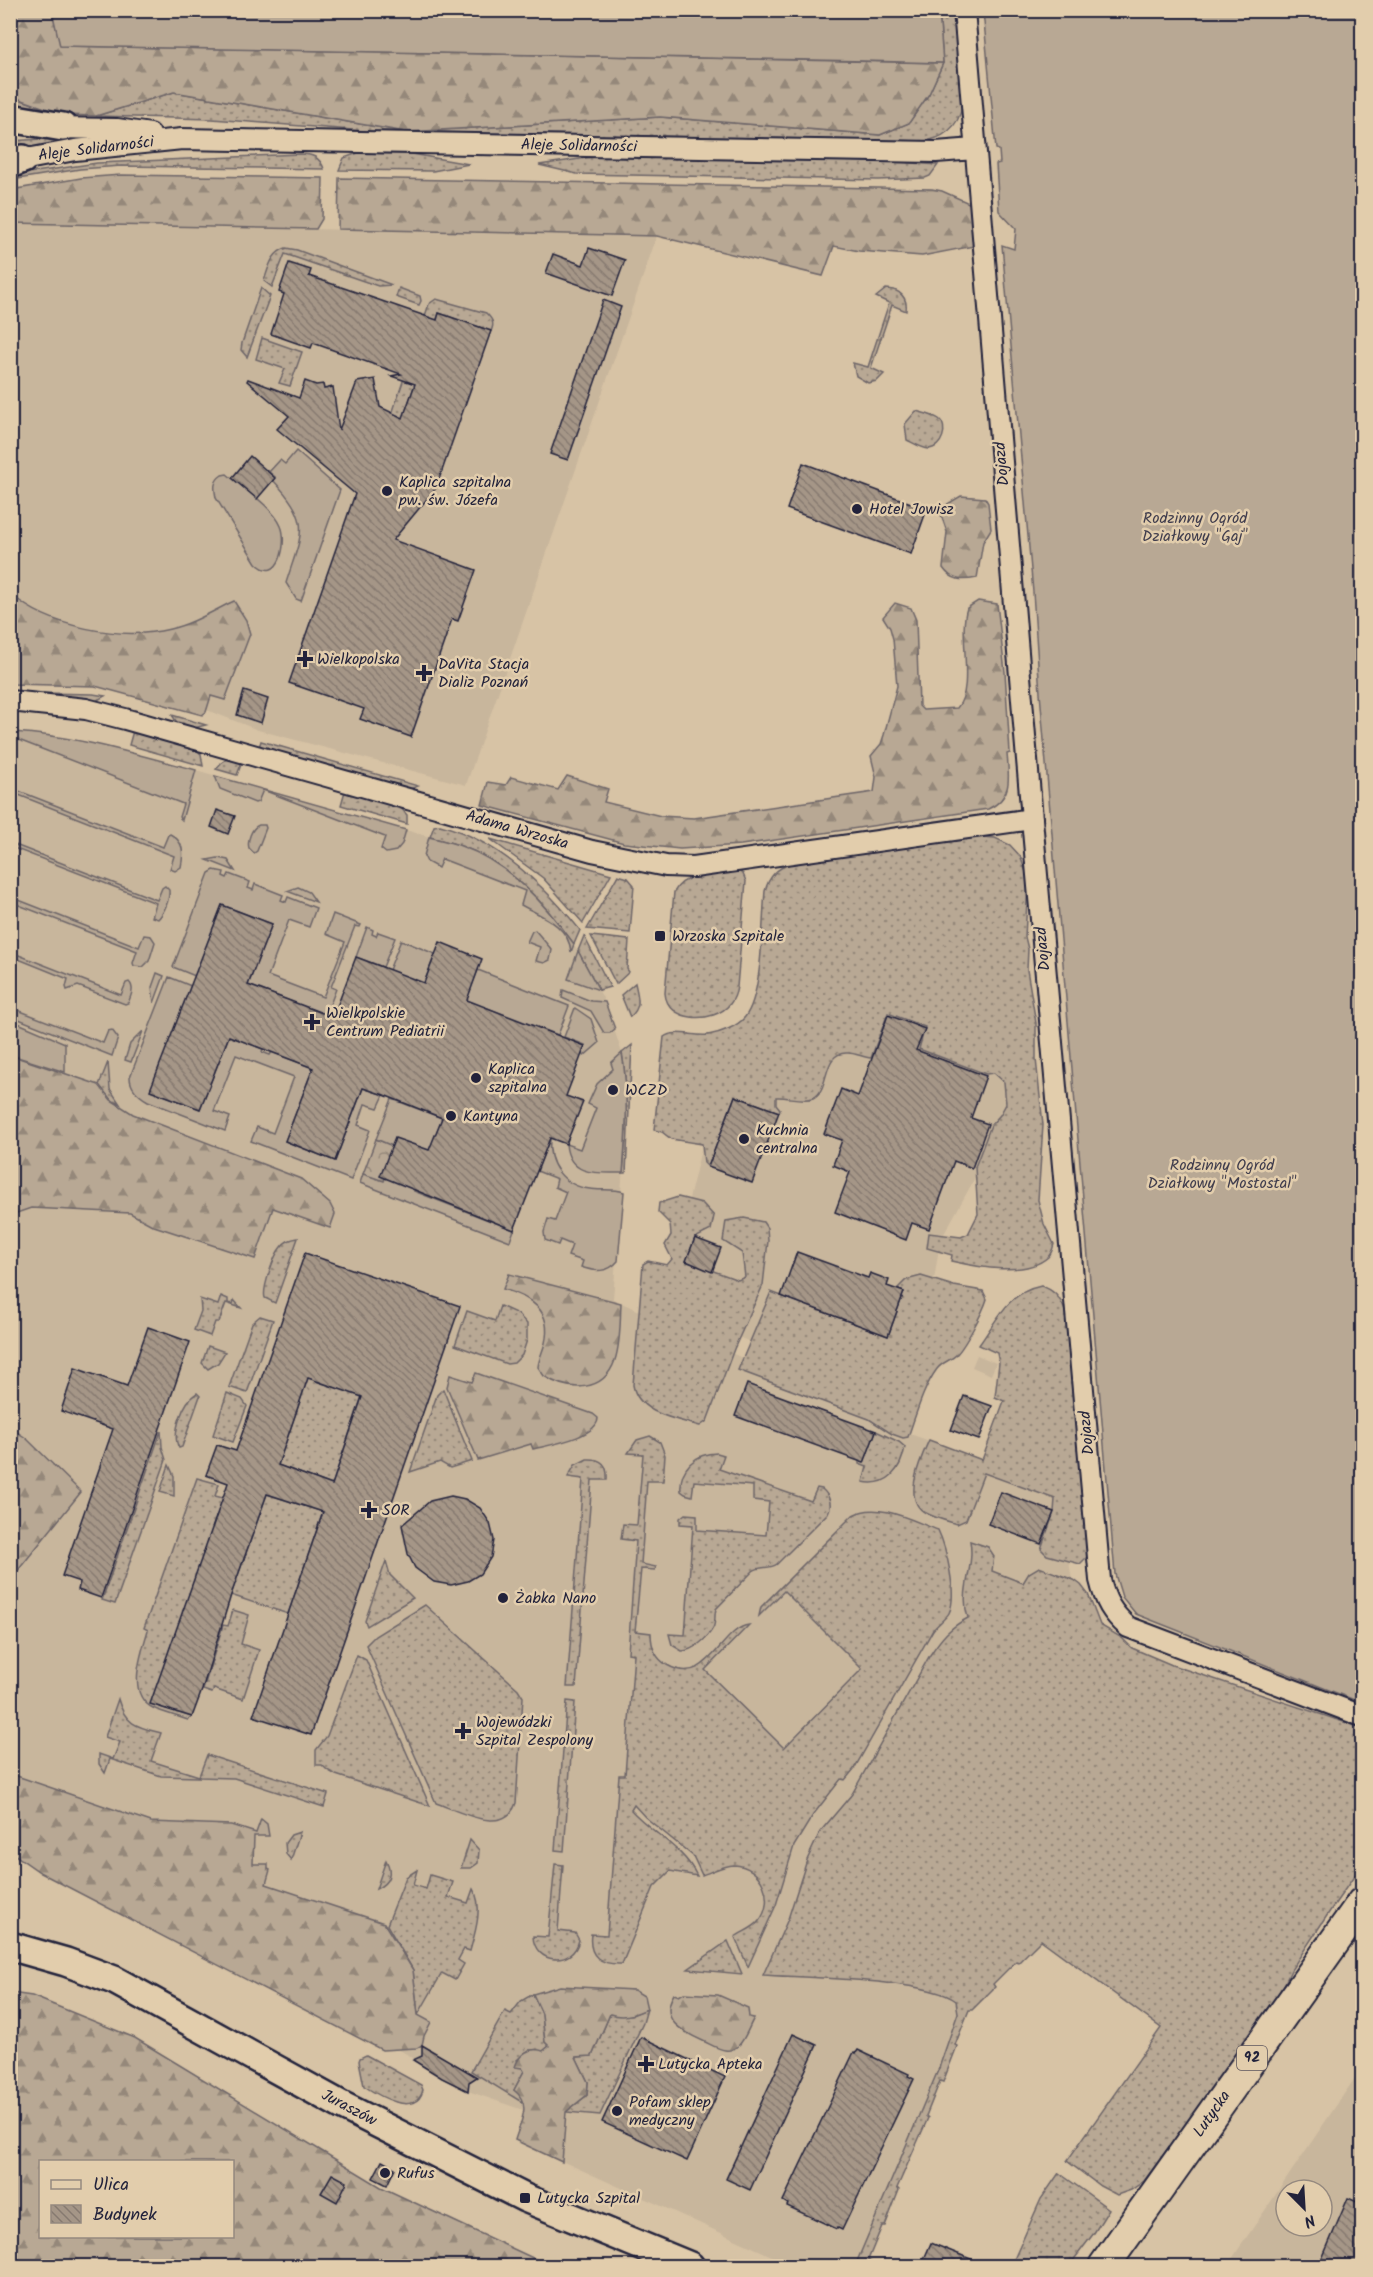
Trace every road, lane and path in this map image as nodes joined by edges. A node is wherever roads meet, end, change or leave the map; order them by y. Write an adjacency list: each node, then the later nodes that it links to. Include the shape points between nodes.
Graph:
1 (964, 10): 6 (street, Dojazd)
2 (10, 118): 3 (street)
3 (63, 127): 4 (street, Aleje Solidarności); 5 (street, Aleje Solidarności, via 117,129)
4 (10, 130)
5 (182, 139): 6 (street, Aleje Solidarności, via 936,152); 7 (street, Aleje Solidarności, via 93,147)
6 (975, 149): 9 (street, Dojazd)
7 (15, 162)
8 (10, 701): 9 (street, Adama Wrzoska, via 60,705 125,719 592,851 666,866 694,867 758,859)
9 (1032, 819): 10 (street, Dojazd, via 1098,1556 1105,1598 1114,1615 1147,1636)
10 (1362, 1716)
11 (1362, 1904): 14 (main road, Lutycka / 92)
12 (10, 1947): 13 (street, Juraszów, via 58,1959 114,1980 343,2106 525,2198)
13 (690, 2266)
14 (1104, 2266)

